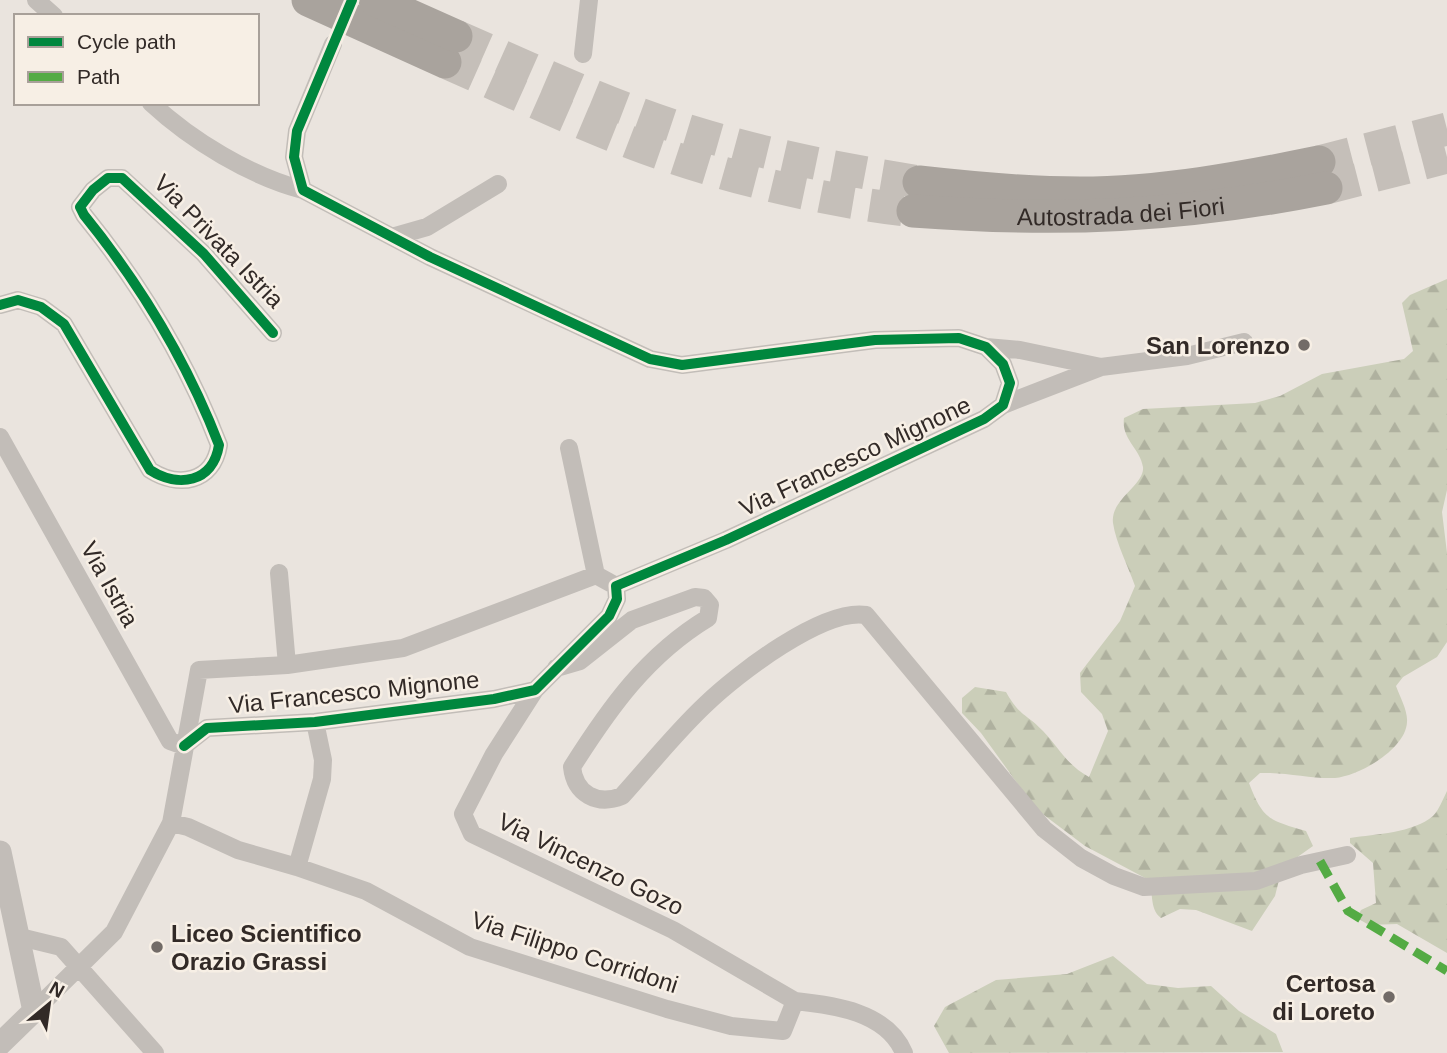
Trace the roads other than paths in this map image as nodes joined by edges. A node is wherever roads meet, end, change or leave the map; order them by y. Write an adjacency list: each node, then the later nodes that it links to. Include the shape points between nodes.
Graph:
1 (36, 0): 5 (street)
2 (308, 0): 3 (highway, via 450,49)
3 (375, 0)
4 (589, 0): 7 (street)
5 (52, 14)
6 (333, 44): 11 (street, via 297,131 294,157)
7 (583, 54)
8 (153, 105): 11 (street, Via Francesco Mignone, via 228,157 280,184)
9 (1322, 175): 12 (highway, Autostrada dei Fiori, via 1242,205 1164,214 996,217)
10 (498, 184): 13 (street, via 427,227)
11 (303, 190): 13 (street, Via Francesco Mignone)
12 (916, 196)
13 (392, 237): 17 (street, Via Francesco Mignone, via 650,359 682,365 875,340 959,338)
14 (0, 305): 15 (street, Via Privata Istria, via 18,300 30,303 64,324 150,470 165,480 184,482 213,461 219,445 172,343 133,279 84,215 80,206 85,198 108,178 122,178 204,254)
15 (273, 333)
16 (1244, 342): 18 (street, Via Francesco Mignone, via 1187,356)
17 (986, 347): 18 (street, Via Francesco Mignone); 19 (street, Via Francesco Mignone, via 1003,363 1010,383)
18 (1101, 367): 19 (street, Via Francesco Mignone)
19 (1003, 405): 24 (street, Via Francesco Mignone, via 984,419 820,497)
20 (0, 438): 29 (street, Via Istria, via 170,741)
21 (569, 448): 23 (street)
22 (279, 573): 25 (street)
23 (596, 575): 24 (street); 25 (street, via 404,648)
24 (616, 586): 26 (street, via 617,599 609,616)
25 (287, 665): 29 (street, via 199,670)
26 (556, 668): 27 (street); 32 (street, via 580,661 632,620 695,597 710,605 708,618 677,637 646,665 572,767 584,794 603,801 622,796 733,681 807,631 837,616 855,613 873,620 1044,829 1081,858 1124,880 1144,887 1256,881)
27 (535, 690): 28 (street, Via Francesco Mignone); 36 (street, Via Vincenzo Gozo, via 463,814 472,834 673,930)
28 (316, 722): 29 (street, Via Francesco Mignone, via 207,727); 33 (street, via 322,779)
29 (184, 746): 30 (street)
30 (171, 823): 33 (street, Via Filippo Corridoni, via 238,850); 35 (street, via 114,932)
31 (0, 852): 34 (street)
32 (1348, 855)
33 (297, 866): 36 (street, Via Filippo Corridoni, via 366,891 470,947 667,1009 730,1026 783,1031)
34 (20, 937): 35 (street, via 61,947); 37 (street)
35 (79, 965): 37 (street); 39 (street)
36 (795, 1001): 40 (street, via 849,1009 881,1025)
37 (34, 1011): 38 (street)
38 (0, 1044)
39 (155, 1053)
40 (904, 1053)

